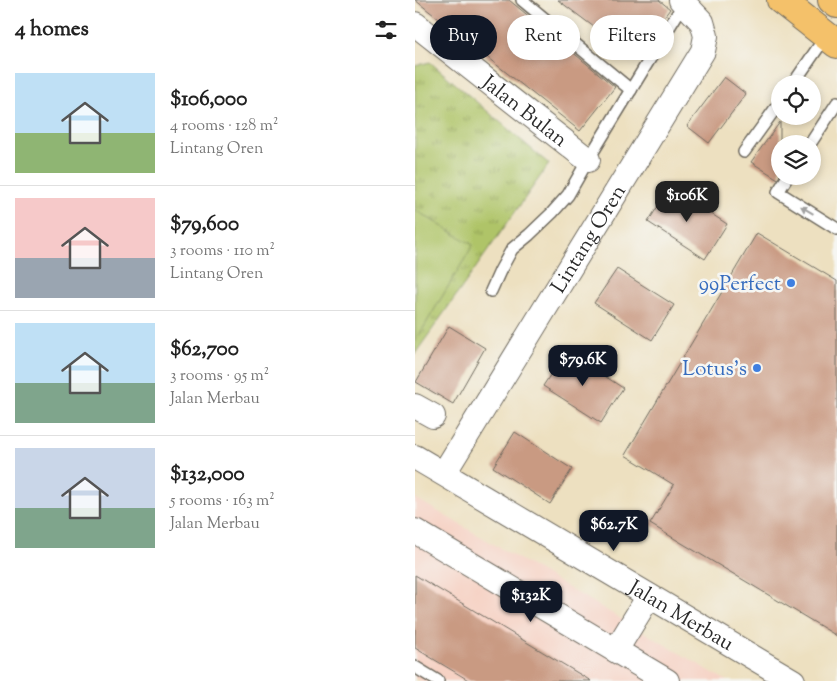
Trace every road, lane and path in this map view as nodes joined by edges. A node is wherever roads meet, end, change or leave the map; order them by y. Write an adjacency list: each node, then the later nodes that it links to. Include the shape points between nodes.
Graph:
1 (522, 0): 9 (lane)
2 (781, 0): 7 (main road)
3 (831, 0): 5 (main road)
4 (683, 1): 9 (lane); 19 (street, Lintang Oren, via 702,22 705,36 703,51)
5 (837, 4)
6 (415, 24): 14 (street, Jalan Bulan)
7 (832, 40): 8 (lane)
8 (801, 75)
9 (631, 90): 14 (lane)
10 (837, 103): 12 (lane)
11 (771, 114): 13 (lane)
12 (816, 135)
13 (744, 152)
14 (588, 160): 17 (lane, via 568,195 512,249)
15 (782, 185): 16 (lane, one-way to 15, via 778,192)
16 (837, 229)
17 (491, 291)
18 (415, 457): 19 (street, Jalan Merbau)
19 (444, 473): 21 (street, Jalan Merbau)
20 (417, 536): 22 (street)
21 (649, 596): 22 (street); 26 (street, Jalan Merbau)
22 (616, 650): 25 (street)
23 (415, 667): 24 (lane)
24 (438, 681)
25 (667, 681)
26 (793, 681)

